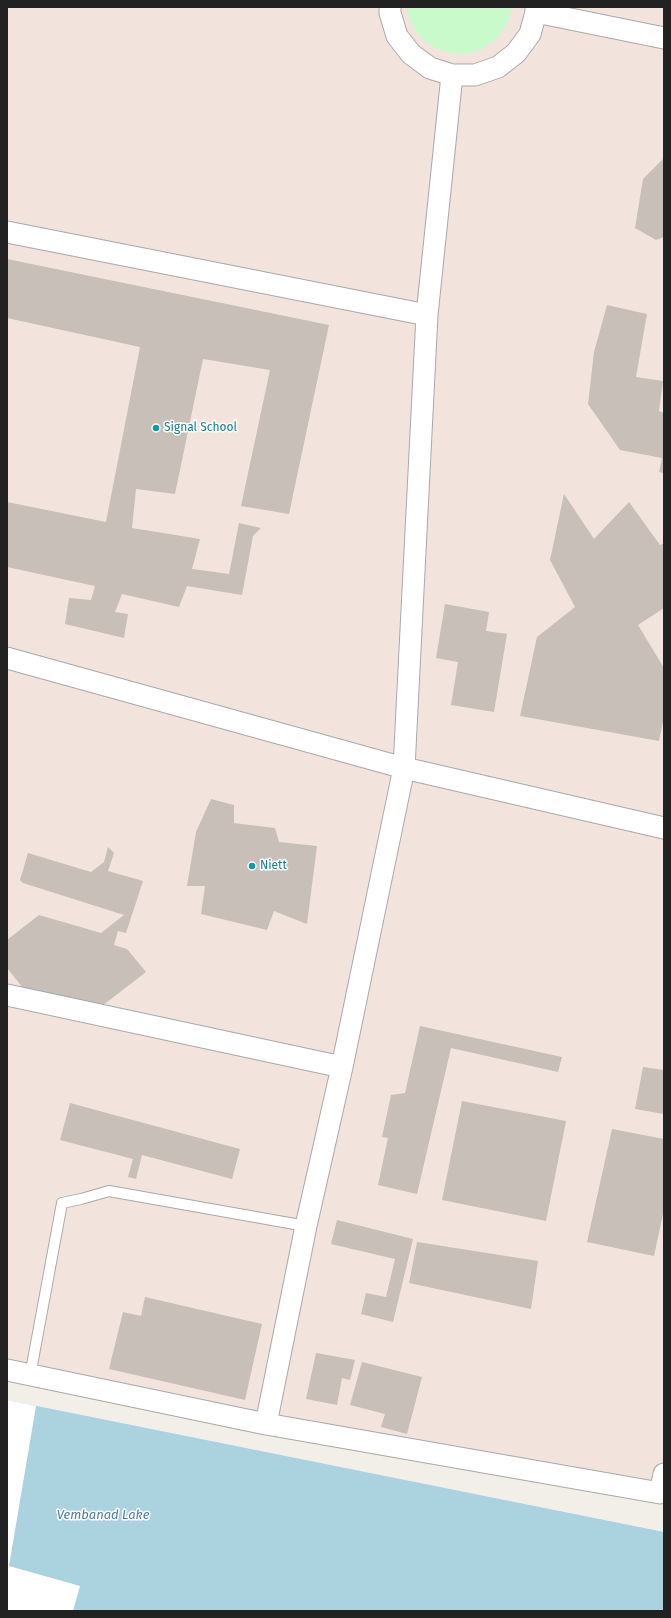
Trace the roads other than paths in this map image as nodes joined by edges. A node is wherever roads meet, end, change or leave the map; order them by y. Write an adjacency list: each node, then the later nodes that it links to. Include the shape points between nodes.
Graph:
1 (390, 7): 4 (street, via 397,36 411,54 430,68)
2 (536, 9): 3 (street); 4 (street, via 530,34 516,53 498,67 475,75)
3 (664, 38)
4 (452, 75): 6 (street)
5 (7, 232): 6 (street)
6 (427, 315): 8 (street)
7 (7, 658): 8 (street)
8 (404, 768): 9 (street); 11 (street)
9 (664, 828)
10 (7, 995): 11 (street)
11 (342, 1067): 12 (street)
12 (306, 1226): 14 (lane, via 109,1191 62,1203); 15 (street)
13 (7, 1370): 14 (street)
14 (30, 1376): 15 (street)
15 (266, 1424): 16 (street, via 660,1493)
16 (664, 1474)

